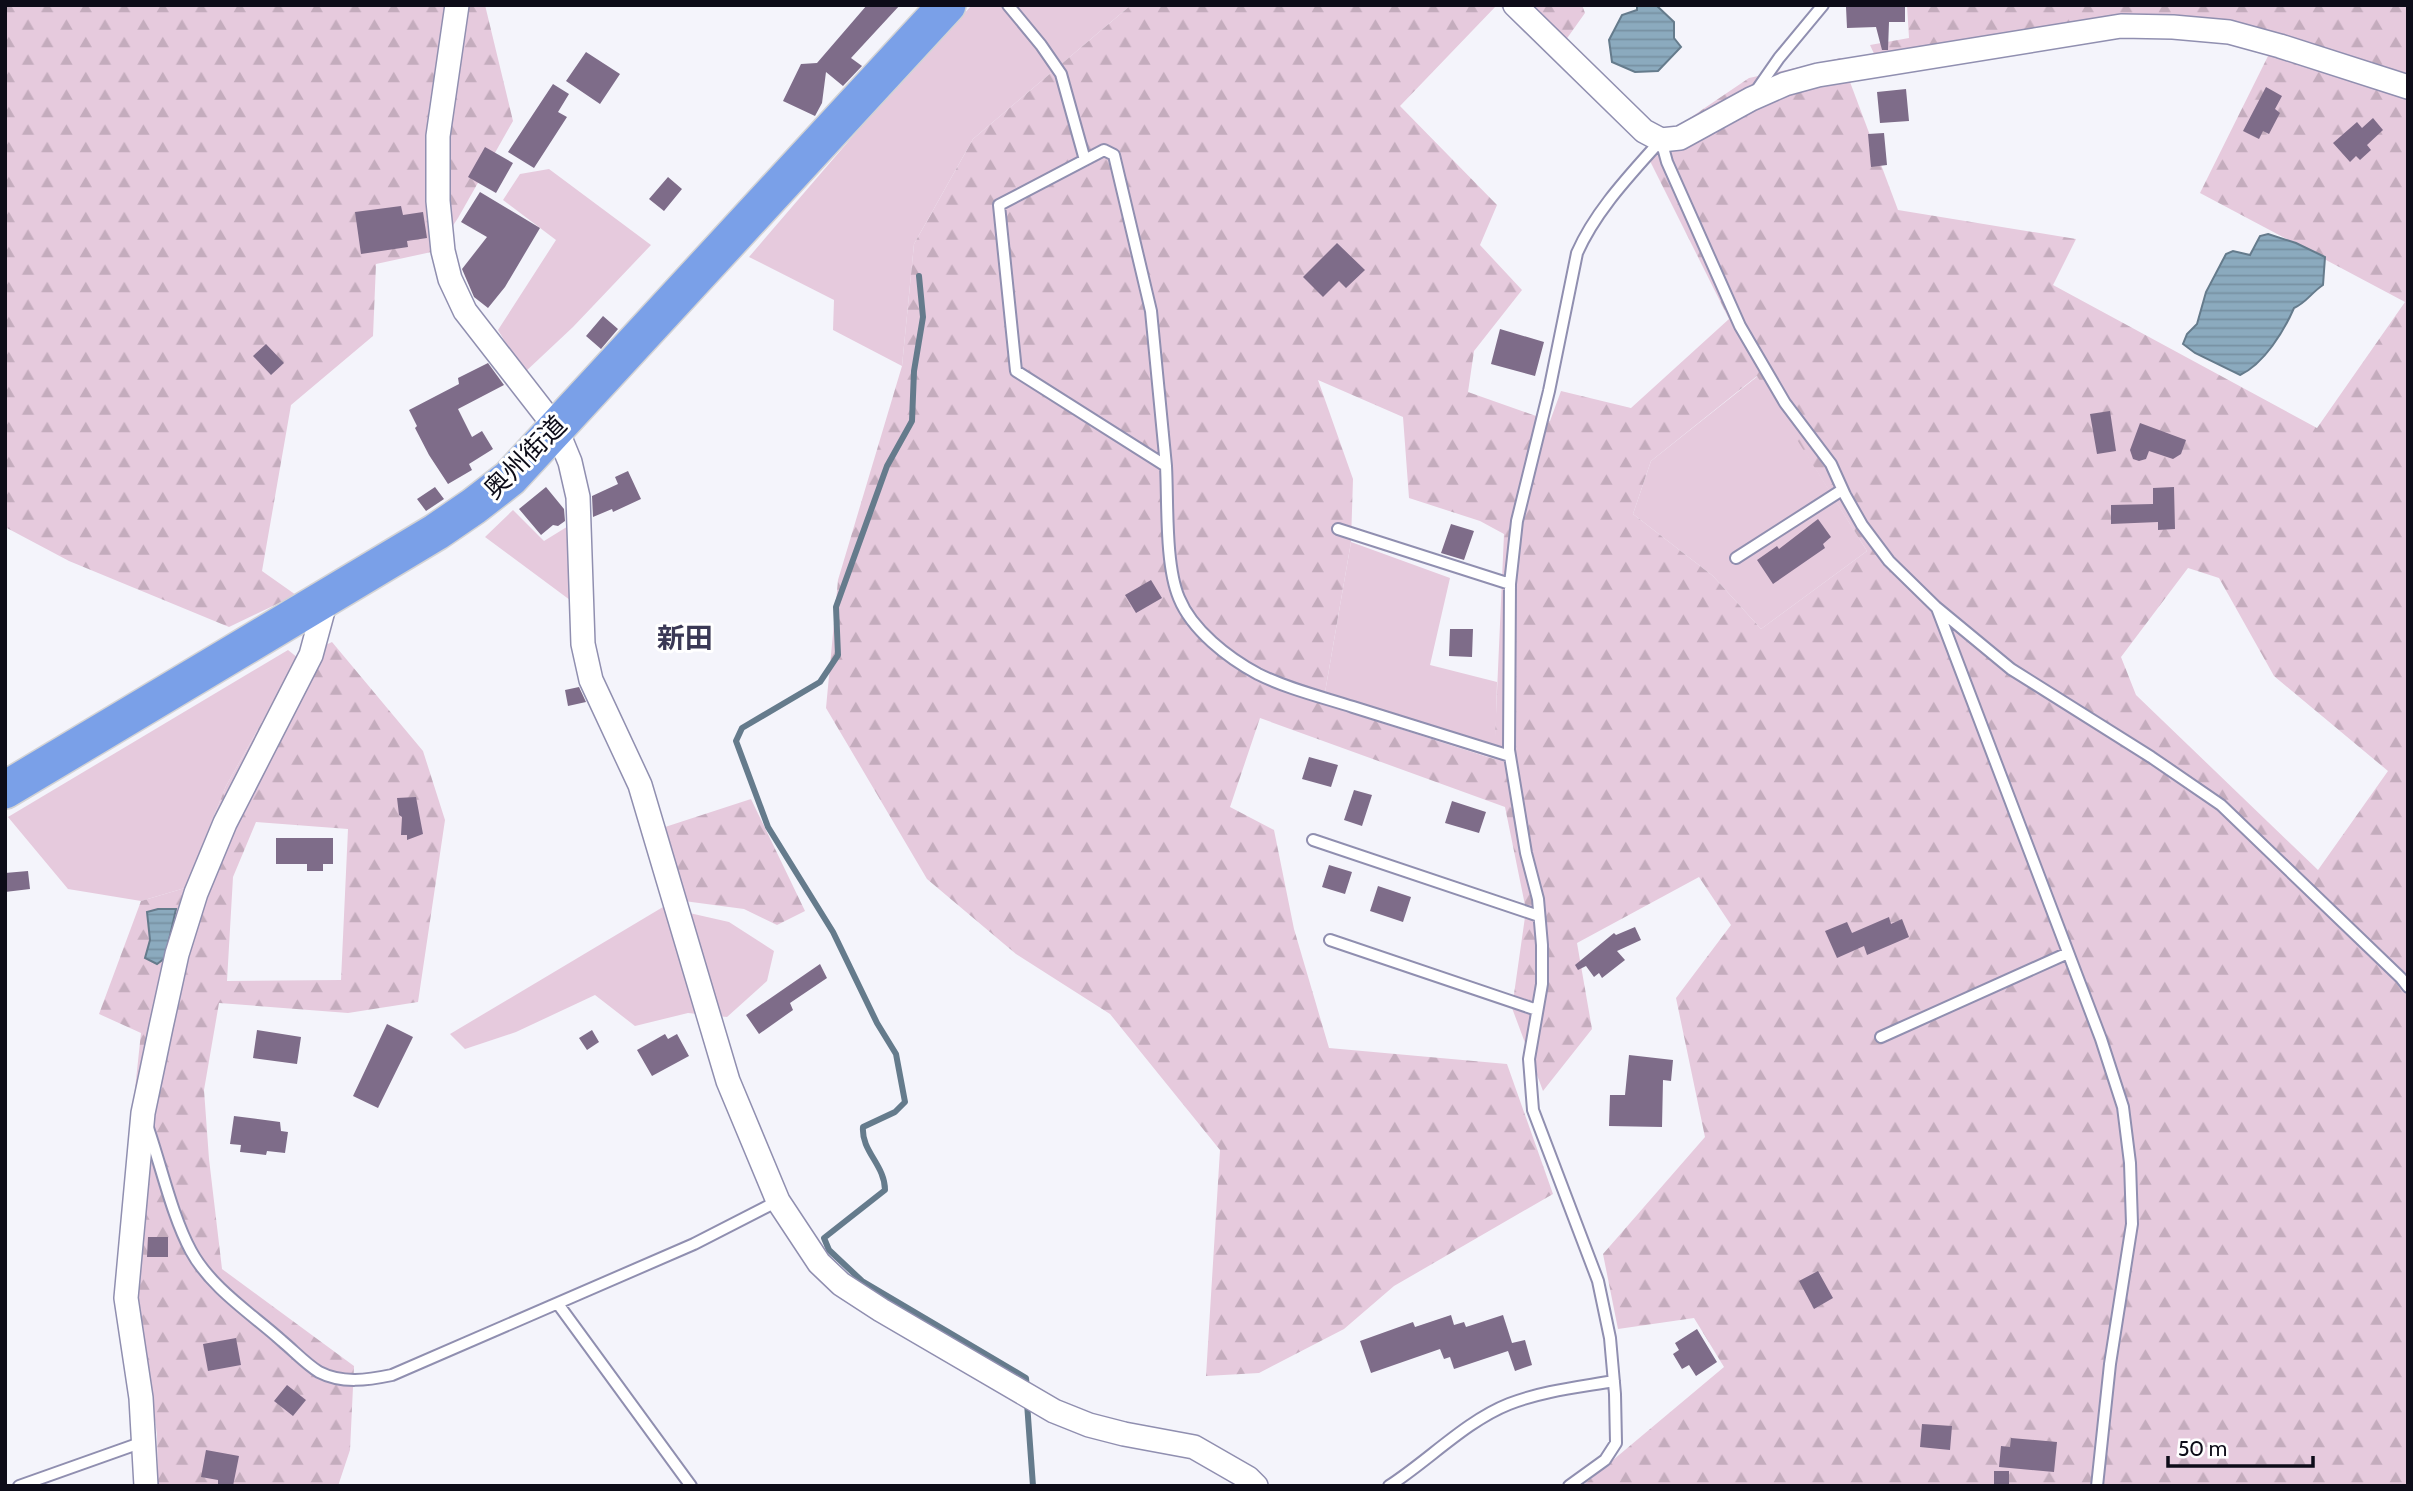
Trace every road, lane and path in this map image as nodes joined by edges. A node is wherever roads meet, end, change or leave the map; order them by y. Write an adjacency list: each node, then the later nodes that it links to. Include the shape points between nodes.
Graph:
1 (457, 5): 10 (street, via 438,136 443,251 465,311)
2 (947, 5): 10 (highway, 奥州街道)
3 (1008, 5): 9 (lane, via 1060,74)
4 (1515, 5): 8 (street, via 1644,131)
5 (1823, 5): 7 (lane)
6 (2408, 87): 7 (street, via 2229,32 2121,26 1818,75)
7 (1751, 99): 8 (street, via 1680,138)
8 (1661, 140): 12 (lane, via 1740,326 1785,403 1831,464); 15 (lane, via 1600,212 1577,253 1517,521)
9 (1085, 160): 11 (lane, via 1104,150 1114,155 1152,311); 11 (lane, via 999,205 1016,371)
10 (556, 428): 16 (highway, 奥州街道, via 510,478 474,506); 28 (street, via 579,497 583,644 591,680 640,785 728,1081)
11 (1166, 466): 18 (lane, via 1171,563 1178,596 1203,632 1258,674)
12 (1842, 490): 14 (lane); 17 (lane, via 1889,561)
13 (1338, 529): 15 (lane)
14 (1736, 558)
15 (1510, 584): 18 (lane)
16 (327, 596): 19 (highway, 奥州街道); 27 (street, via 311,655 225,823 195,893)
17 (1936, 607): 23 (lane); 24 (lane, via 2011,670 2221,805)
18 (1510, 756): 21 (lane)
19 (5, 790)
20 (1313, 840): 21 (lane)
21 (1539, 916): 25 (lane, via 1542,984)
22 (1330, 940): 25 (lane)
23 (2067, 953): 26 (lane); 38 (lane, via 2123,1107 2130,1163 2132,1224)
24 (2408, 988)
25 (1537, 1010): 30 (lane, via 1529,1059 1533,1110 1598,1281)
26 (1881, 1037)
27 (143, 1113): 29 (lane, via 192,1253 217,1284 320,1372 345,1380 392,1375); 31 (street, via 126,1298)
28 (778, 1201): 29 (lane); 35 (street, via 819,1263 881,1310 1054,1411 1089,1425 1194,1447)
29 (558, 1304): 34 (lane)
30 (1614, 1381): 36 (lane, via 1508,1404); 37 (lane, via 1616,1443 1605,1460)
31 (143, 1442): 32 (lane); 33 (street)
32 (19, 1486)
33 (146, 1486)
34 (691, 1486)
35 (1256, 1486)
36 (1389, 1486)
37 (1570, 1486)
38 (2097, 1486)

